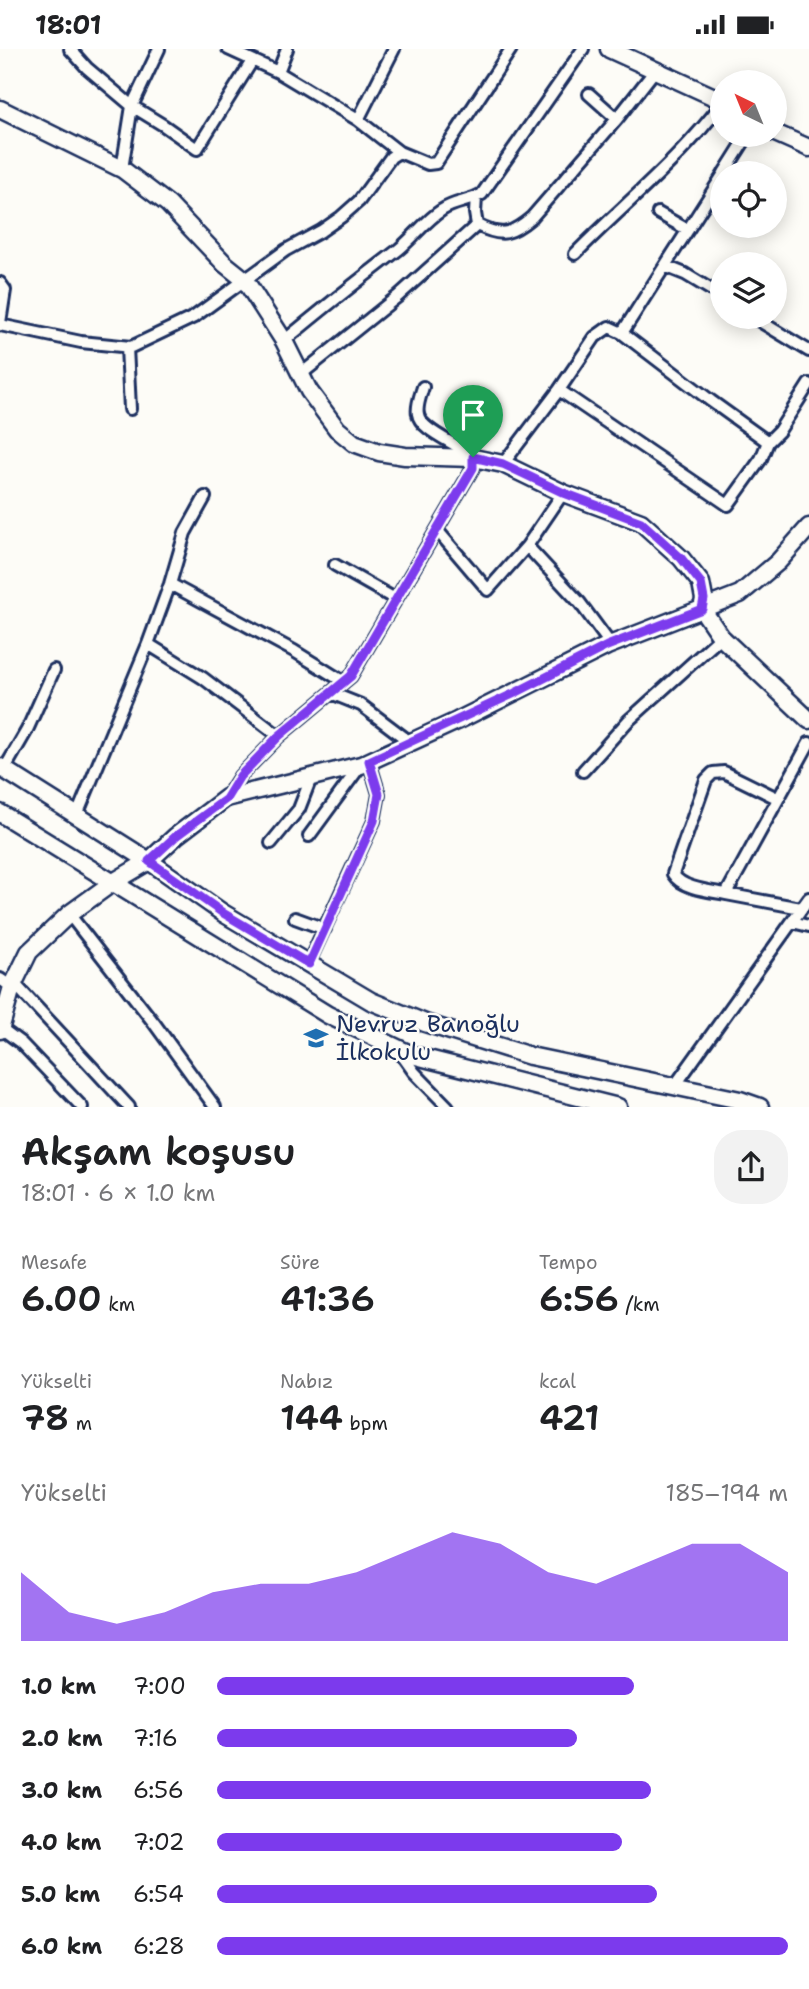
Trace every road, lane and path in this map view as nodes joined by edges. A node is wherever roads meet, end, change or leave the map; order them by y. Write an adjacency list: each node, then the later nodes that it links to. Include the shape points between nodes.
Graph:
1 (70, 49): 14 (street)
2 (159, 49): 14 (street)
3 (228, 49): 9 (street)
4 (287, 49): 11 (street)
5 (394, 49): 17 (street)
6 (511, 49): 21 (street, via 436,163)
7 (583, 49): 24 (street, via 494,179)
8 (610, 49): 10 (main road)
9 (252, 61): 11 (street); 14 (street, via 197,149)
10 (656, 69): 13 (main road); 16 (street)
11 (278, 72): 17 (street)
12 (589, 94): 16 (street)
13 (710, 96)
14 (132, 106): 22 (street)
15 (0, 109): 22 (main road)
16 (617, 118): 26 (street, via 517,230 499,233)
17 (358, 120): 21 (street)
18 (710, 120): 28 (street)
19 (788, 138): 20 (main road)
20 (809, 148)
21 (400, 152): 30 (street, via 341,217)
22 (122, 169): 30 (main road, via 168,204)
23 (710, 195): 27 (street)
24 (476, 197): 26 (street); 36 (street, via 442,210)
25 (658, 213): 27 (street)
26 (477, 225): 39 (street)
27 (688, 230): 29 (street)
28 (575, 254)
29 (665, 266): 32 (street); 35 (street)
30 (246, 280): 36 (main road); 37 (street, via 194,317)
31 (0, 283): 33 (street, via 5,290)
32 (710, 289)
33 (0, 324): 37 (street)
34 (772, 329): 38 (street)
35 (622, 333): 41 (street, via 609,327 594,337); 44 (street)
36 (284, 341): 39 (main road)
37 (127, 347): 43 (street)
38 (809, 352)
39 (300, 375): 45 (main road, via 337,429 354,443 404,456)
40 (423, 387): 45 (street, via 417,414 423,426)
41 (559, 390): 44 (street, via 728,505); 46 (street)
42 (807, 393): 44 (street)
43 (130, 409)
44 (768, 442)
45 (473, 457): 46 (main road); 50 (street, via 473,468)
46 (503, 464): 47 (main road)
47 (564, 493): 51 (street); 55 (main road, via 641,522 701,583)
48 (205, 497): 53 (street, via 185,533)
49 (809, 527): 55 (main road, via 778,562 740,594)
50 (438, 530): 51 (street, via 488,590); 54 (street)
51 (527, 546): 58 (street, via 580,603)
52 (335, 565): 54 (street)
53 (170, 584): 57 (street); 60 (street)
54 (395, 599): 60 (street)
55 (702, 609): 56 (main road); 58 (main road)
56 (721, 637): 62 (main road); 68 (street, via 628,721)
57 (148, 644): 63 (street, via 203,678); 73 (street)
58 (611, 645): 64 (main road)
59 (54, 670): 67 (street, via 27,730)
60 (344, 682): 61 (street)
61 (331, 693): 63 (street); 64 (street, via 361,705)
62 (809, 720)
63 (279, 736): 71 (street, via 240,776)
64 (410, 742): 66 (main road)
65 (809, 743): 70 (street)
66 (365, 763): 69 (main road); 74 (street); 85 (street, via 379,794 374,821)
67 (2, 768): 73 (main road)
68 (583, 771)
69 (311, 778): 71 (main road); 75 (street, via 299,809)
70 (778, 798): 78 (street); 78 (street, via 724,772 713,773 706,781 673,874 677,880)
71 (226, 799): 76 (main road)
72 (0, 814): 77 (main road)
73 (77, 815): 76 (main road)
74 (309, 836)
75 (271, 843)
76 (149, 861): 77 (main road); 86 (main road, via 223,913)
77 (112, 883): 81 (main road); 89 (main road, via 328,1015)
78 (726, 894): 80 (street)
79 (809, 898): 80 (street)
80 (801, 908): 83 (street)
81 (69, 914): 87 (main road, via 29,952); 93 (street)
82 (295, 918): 85 (street)
83 (792, 922): 84 (street); 90 (street)
84 (809, 926)
85 (325, 929): 86 (street)
86 (309, 964): 90 (main road, via 371,1001 425,1023 530,1056)
87 (8, 983): 88 (main road); 92 (street)
88 (1, 1029): 91 (street, via 21,1043)
89 (397, 1049): 94 (street); 95 (main road)
90 (674, 1087): 96 (main road)
91 (82, 1107)
92 (129, 1107)
93 (215, 1107)
94 (448, 1107)
95 (618, 1107)
96 (760, 1107)

